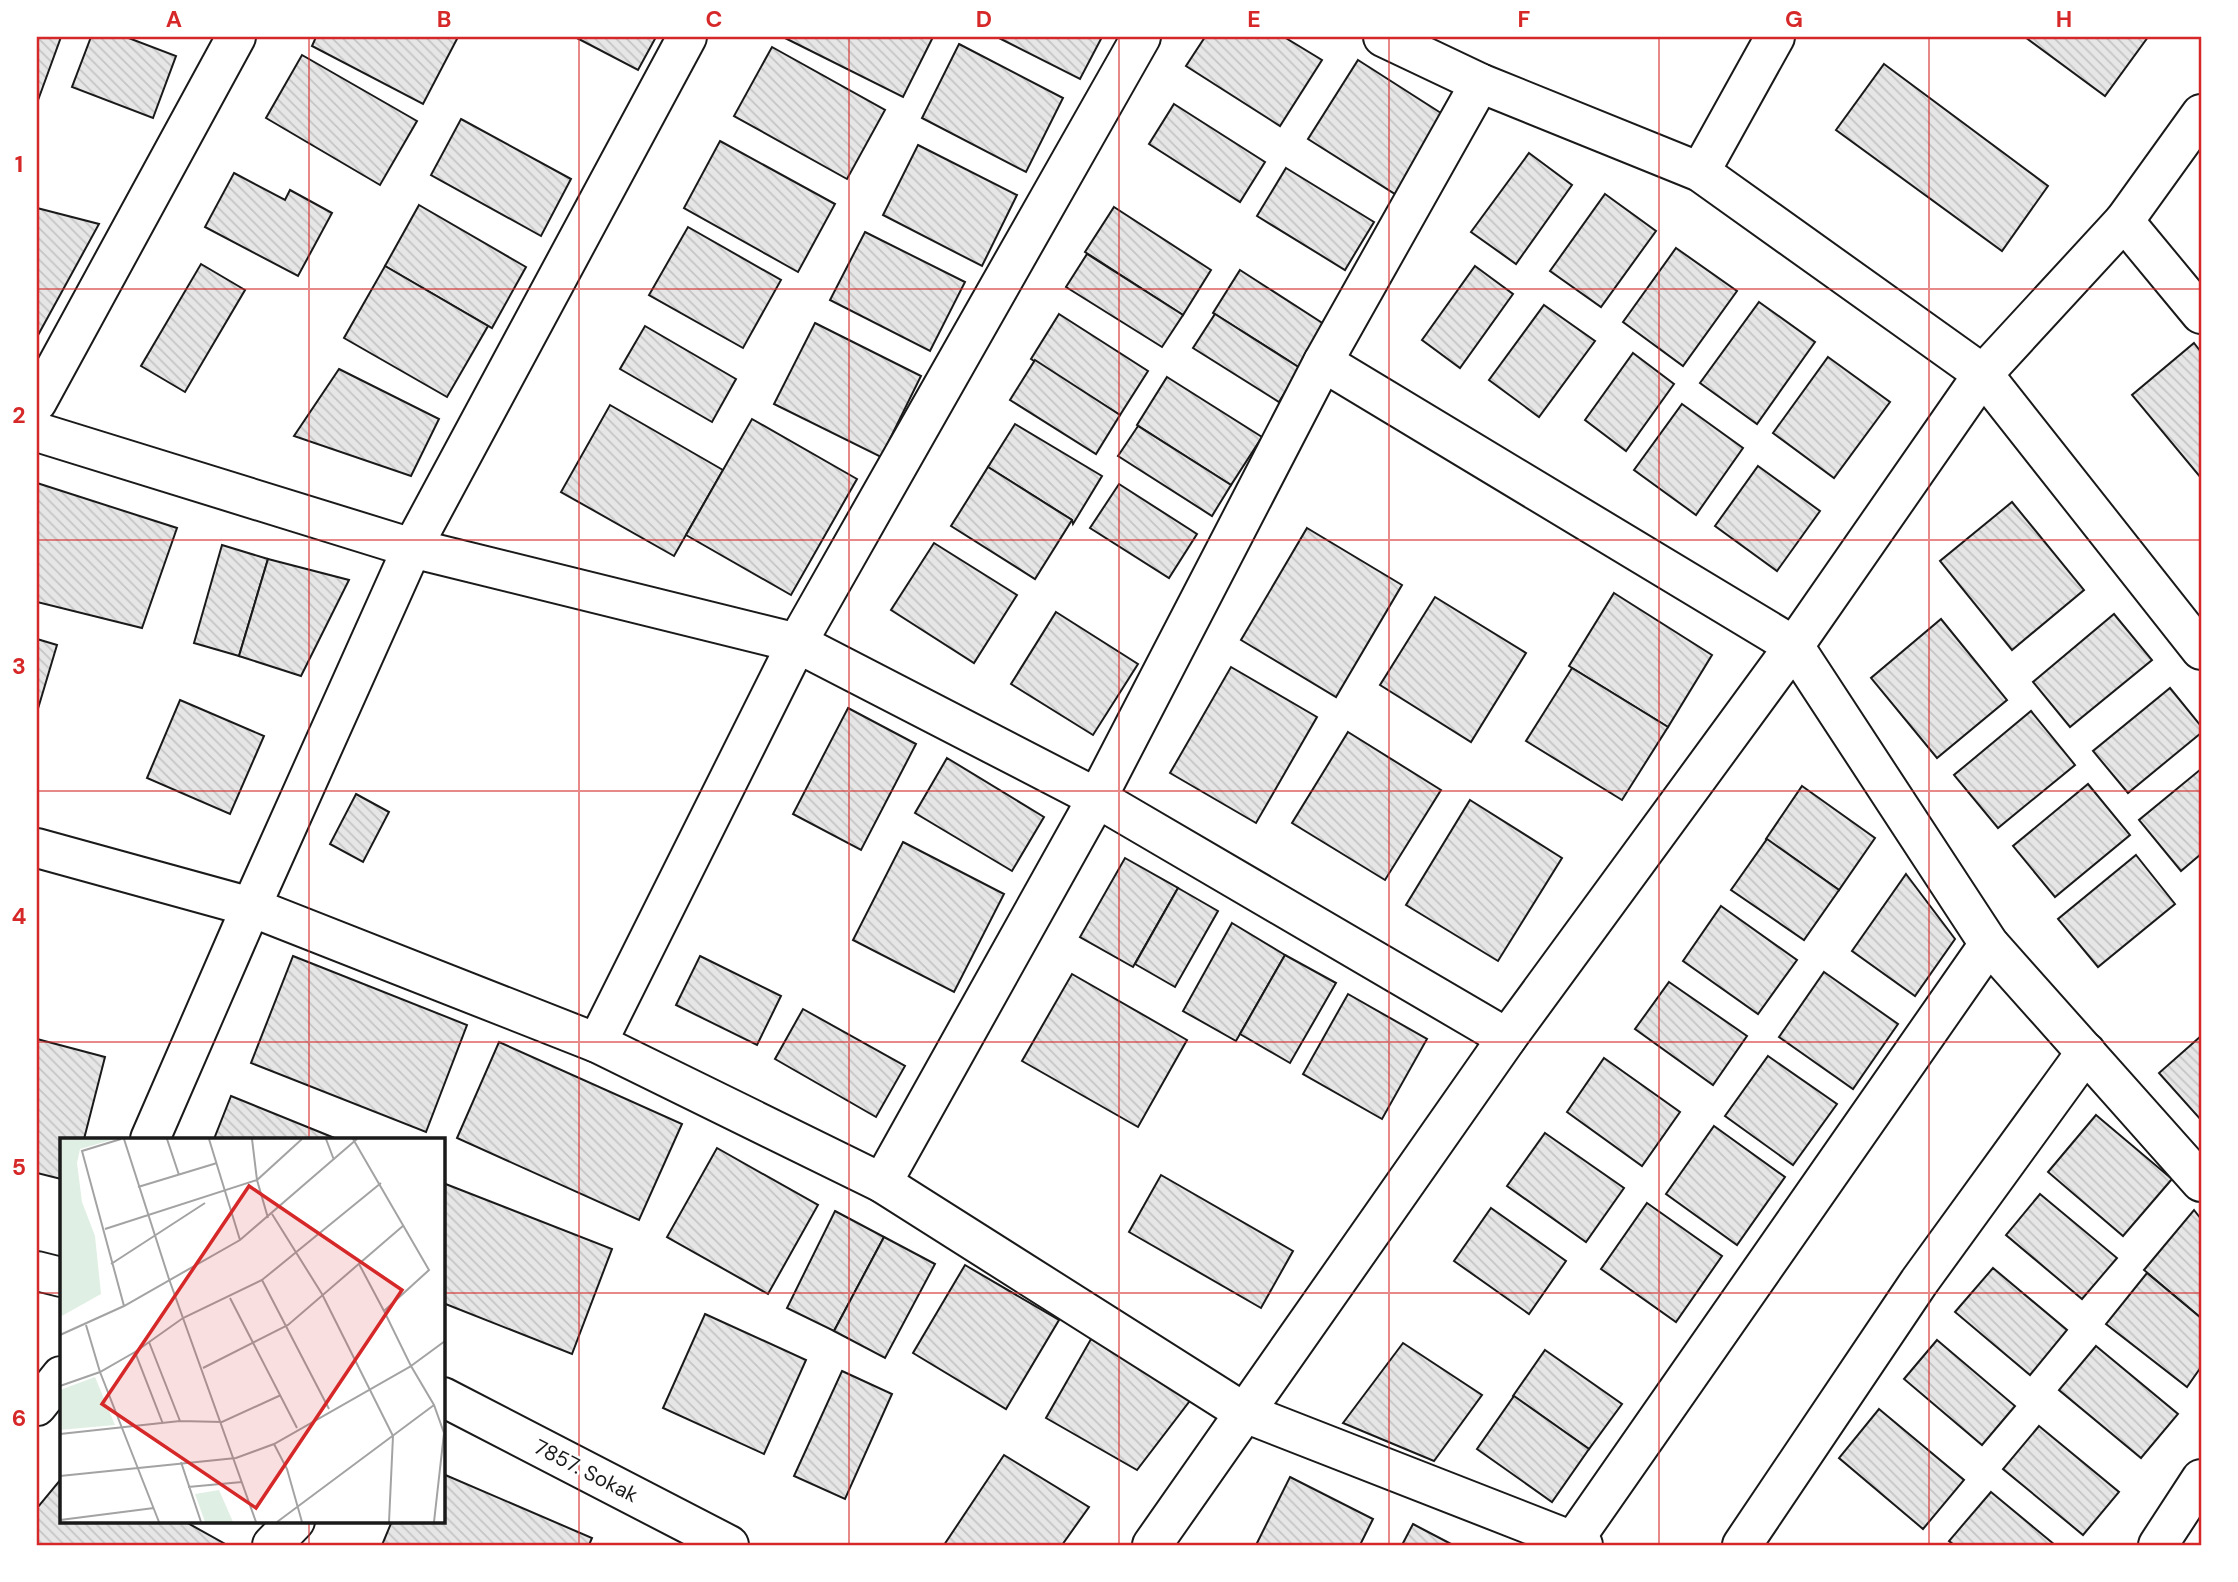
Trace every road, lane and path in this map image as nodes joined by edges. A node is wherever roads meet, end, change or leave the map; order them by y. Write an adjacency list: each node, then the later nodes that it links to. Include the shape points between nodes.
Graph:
1 (236, 37): 13 (street)
2 (687, 37): 15 (street)
3 (1141, 37): 16 (street)
4 (1383, 37): 6 (street)
5 (1775, 37): 8 (street)
6 (1480, 83): 8 (street); 11 (street)
7 (2201, 114): 9 (street)
8 (1700, 172): 12 (street)
9 (2124, 221): 10 (street); 12 (street)
10 (2201, 314)
11 (1323, 362): 17 (street); 19 (street)
12 (1983, 374): 17 (street); 18 (street)
13 (37, 402)
14 (37, 432): 15 (street)
15 (412, 548): 16 (street); 21 (street)
16 (797, 643): 19 (street); 24 (street)
17 (1794, 646): 22 (street); 23 (street)
18 (2201, 650)
19 (1097, 798): 23 (street); 28 (street)
20 (37, 848): 21 (street)
21 (251, 907): 24 (street); 26 (street)
22 (1989, 944): 25 (street); 37 (street)
23 (1507, 1038): 34 (street)
24 (597, 1043): 28 (street)
25 (2086, 1052): 27 (street); 41 (street, via 1919,1282)
26 (150, 1138)
27 (2201, 1182)
28 (882, 1183): 34 (street)
29 (37, 1270): 30 (street)
30 (60, 1277)
31 (60, 1377): 33 (street)
32 (444, 1398): 39 (street, 7857. Sokak)
33 (37, 1406)
34 (1245, 1413): 37 (street); 40 (street)
35 (2201, 1479): 42 (street)
36 (294, 1522): 38 (street)
37 (1578, 1543)
38 (272, 1545)
39 (729, 1545)
40 (1152, 1545)
41 (1742, 1545)
42 (2158, 1545)

